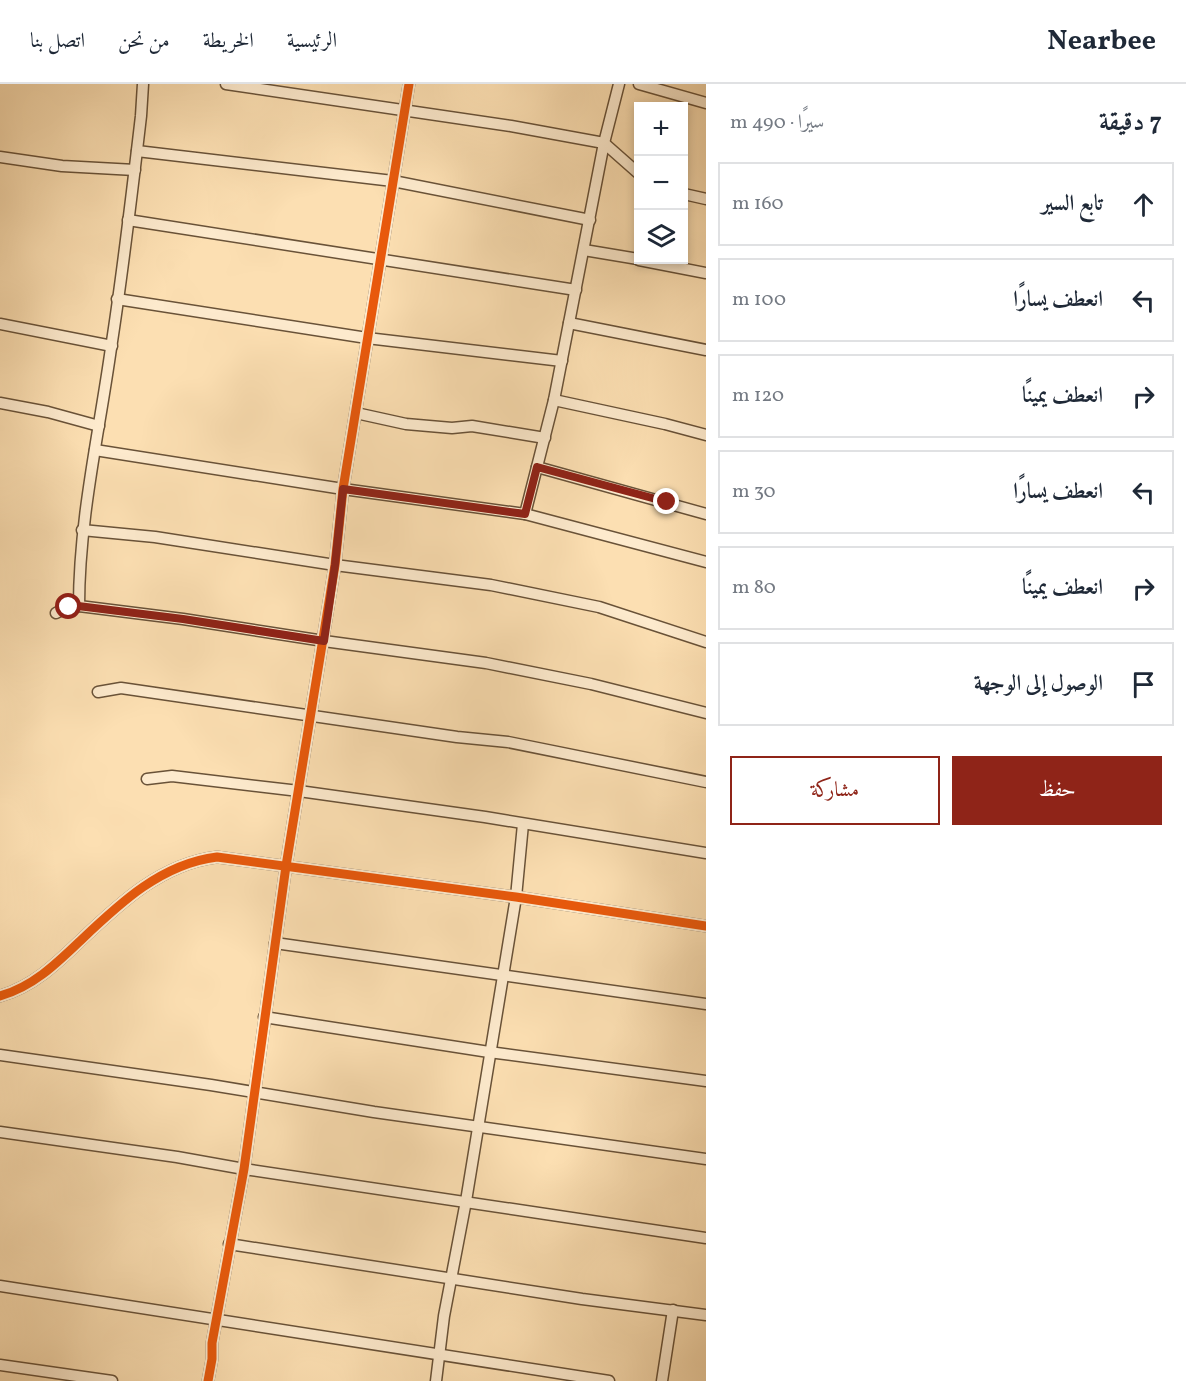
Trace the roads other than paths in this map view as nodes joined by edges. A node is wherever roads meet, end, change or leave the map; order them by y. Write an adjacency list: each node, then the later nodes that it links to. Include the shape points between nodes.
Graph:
1 (144, 84): 9 (street)
2 (226, 84): 7 (street)
3 (409, 84): 7 (street)
4 (619, 84): 8 (street)
5 (639, 84): 6 (street)
6 (706, 103)
7 (404, 111): 8 (street); 13 (street)
8 (604, 143): 11 (street); 17 (street)
9 (137, 151): 12 (street); 13 (street)
10 (0, 157): 12 (street, via 62,166)
11 (634, 169)
12 (135, 170): 16 (street)
13 (393, 181): 17 (street); 20 (street)
14 (688, 195): 15 (street)
15 (706, 199)
16 (128, 220): 20 (street); 24 (street)
17 (590, 220): 18 (street)
18 (584, 250): 19 (street); 23 (street)
19 (634, 258)
20 (380, 260): 23 (street); 27 (street)
21 (663, 264): 22 (street)
22 (706, 273)
23 (576, 290): 25 (street)
24 (117, 299): 27 (street); 28 (street)
25 (569, 323): 29 (street); 30 (street)
26 (0, 324): 28 (street)
27 (367, 338): 30 (street); 33 (street)
28 (112, 346): 34 (street)
29 (706, 350)
30 (562, 362): 31 (street)
31 (554, 400): 35 (street); 36 (street)
32 (0, 403): 34 (street)
33 (356, 413): 36 (street, via 406,424 472,426); 39 (street)
34 (99, 426): 37 (street)
35 (706, 435)
36 (545, 438): 38 (street)
37 (95, 450): 39 (street); 42 (street)
38 (537, 467): 40 (street); 41 (street)
39 (343, 489): 40 (street); 44 (street)
40 (525, 514): 43 (street)
41 (706, 514)
42 (82, 530): 44 (street, via 155,537); 45 (street)
43 (706, 562)
44 (335, 565): 47 (street); 48 (street, via 491,585 558,598)
45 (78, 606): 46 (street); 47 (street)
46 (57, 613)
47 (324, 641): 50 (street, via 486,663); 51 (street)
48 (706, 642)
49 (98, 692): 51 (street, via 121,688)
50 (706, 713)
51 (311, 716): 53 (street, via 508,742); 54 (street)
52 (147, 779): 54 (street, via 172,776)
53 (706, 782)
54 (298, 791): 55 (street); 57 (street)
55 (523, 824): 56 (street); 58 (street)
56 (706, 853)
57 (286, 866): 58 (street); 60 (street); 62 (street, via 217,857 188,863 134,893 35,980)
58 (516, 897): 59 (street); 61 (street)
59 (706, 926)
60 (275, 943): 61 (street); 64 (street)
61 (502, 977): 63 (street); 65 (street)
62 (0, 996)
63 (706, 1004)
64 (264, 1017): 65 (street); 68 (street)
65 (489, 1052): 67 (street); 69 (street)
66 (0, 1055): 68 (street)
67 (706, 1081)
68 (253, 1093): 69 (street); 72 (street)
69 (476, 1127): 71 (street); 73 (street)
70 (0, 1132): 72 (street)
71 (706, 1159)
72 (244, 1169): 73 (street); 75 (street)
73 (466, 1201): 74 (street); 76 (street)
74 (706, 1238)
75 (229, 1244): 76 (street); 80 (street)
76 (451, 1278): 78 (street); 81 (street)
77 (0, 1286): 80 (street)
78 (673, 1310): 79 (street); 87 (street)
79 (706, 1315)
80 (216, 1319): 81 (street); 84 (street)
81 (440, 1355): 85 (street); 86 (street)
82 (0, 1365): 83 (street)
83 (112, 1381)
84 (208, 1381)
85 (436, 1381)
86 (609, 1381)
87 (662, 1381)

